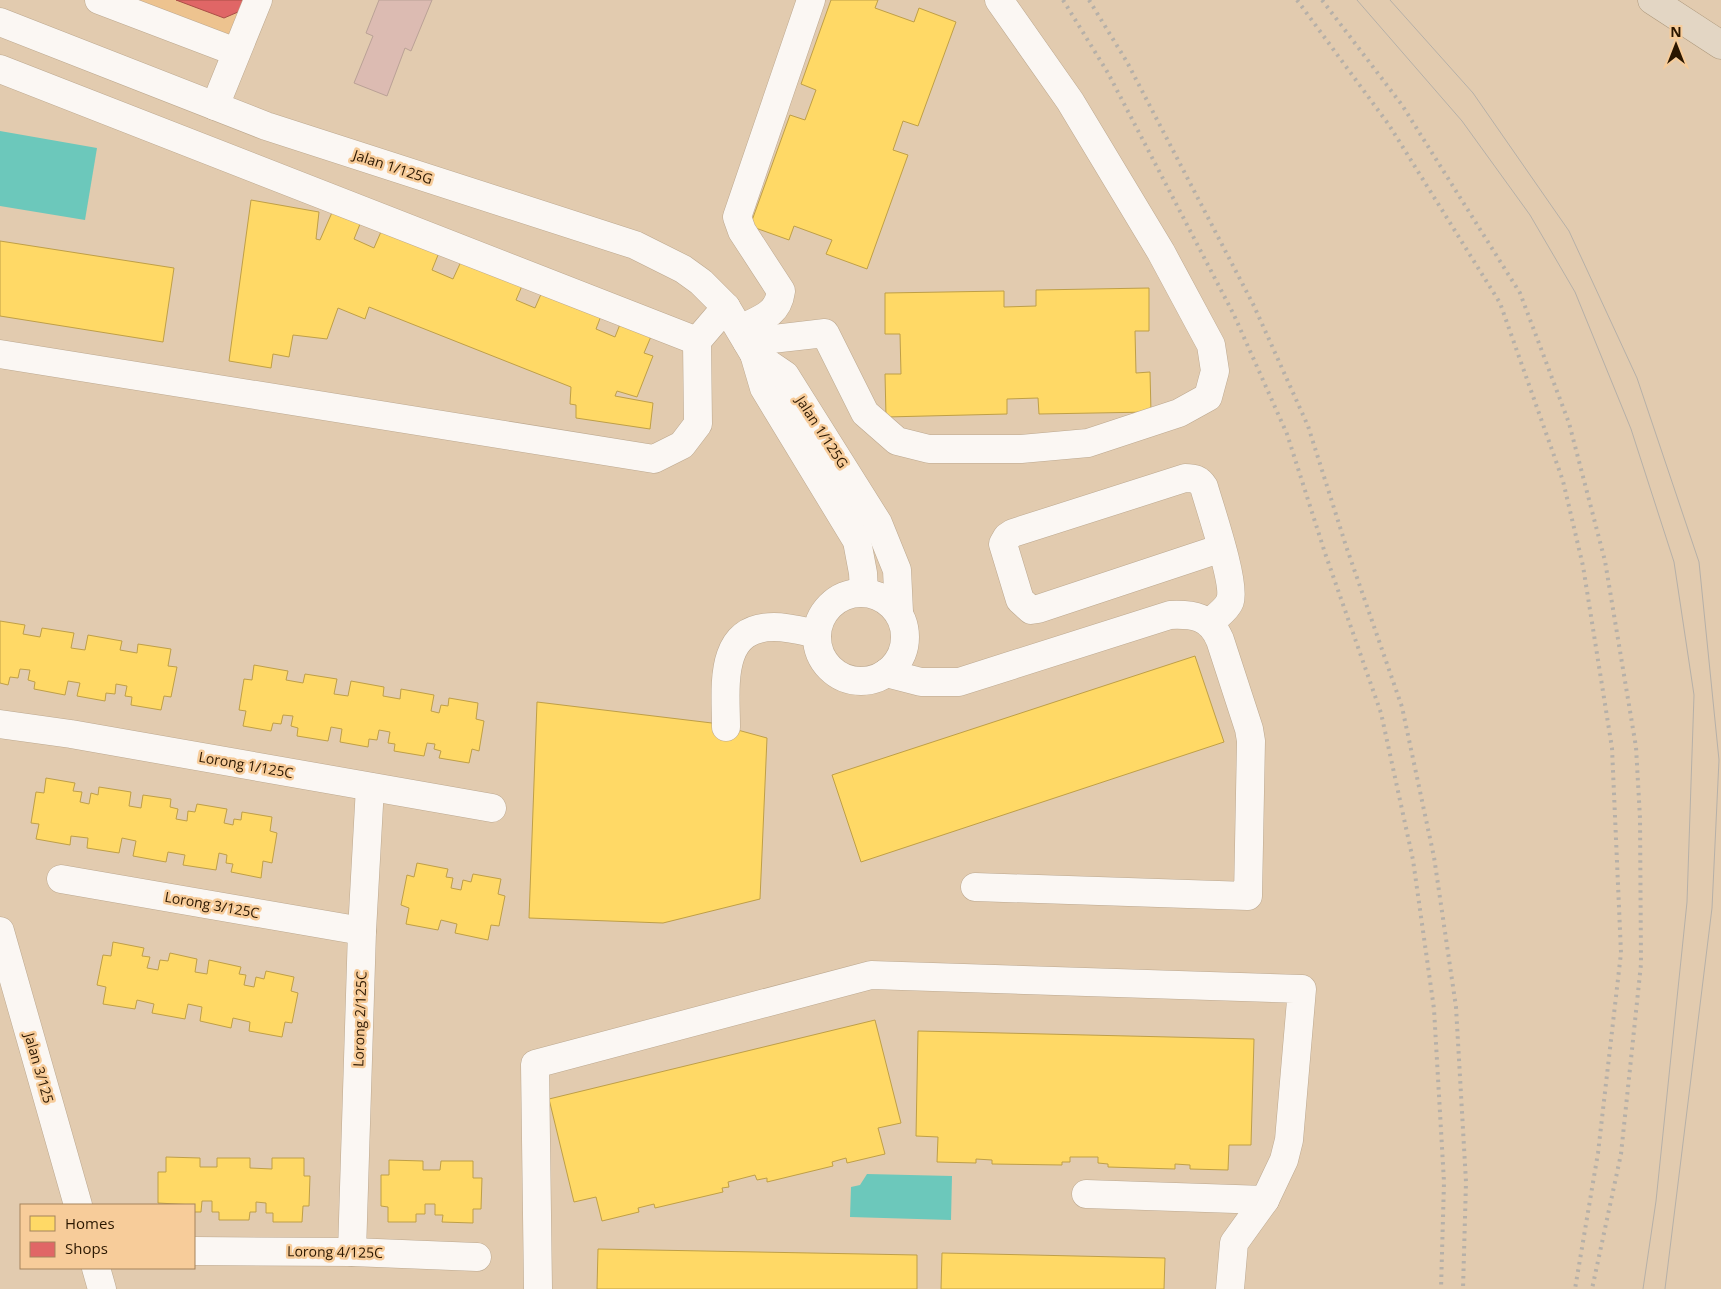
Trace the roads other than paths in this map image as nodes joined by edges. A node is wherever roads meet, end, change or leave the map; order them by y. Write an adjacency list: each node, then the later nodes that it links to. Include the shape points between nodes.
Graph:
1 (99, 0): 8 (street)
2 (258, 0): 8 (street)
3 (811, 0): 11 (street, via 737,217 742,231 781,291 780,304)
4 (999, 0): 11 (street, via 1076,110 1161,252 1211,345 1215,370 1208,397 1179,413 1088,443 1021,449 929,449 897,441 865,413 825,333)
5 (1652, 0): 7 (highway)
6 (0, 22): 10 (street, Jalan 1/125G)
7 (1721, 45)
8 (236, 52): 10 (street)
9 (0, 69): 12 (street)
10 (215, 106): 11 (street, Jalan 1/125G, via 266,126 635,245 683,269 701,282)
11 (742, 333): 12 (street); 14 (street, Jalan 1/125G, via 785,375); 15 (street, Jalan 1/125G, via 764,388)
12 (697, 340): 13 (street, via 698,424 682,445 654,459)
13 (0, 354)
14 (864, 500): 15 (street); 18 (street, Jalan 1/125G, via 878,523 898,570)
15 (844, 519): 17 (street, Jalan 1/125G, via 856,541)
16 (1222, 548): 16 (street, via 1204,487 1193,478 1013,534 1003,544 1020,600 1030,610); 19 (street, via 1230,600)
17 (864, 592): 18 (street, via 889,602); 20 (street, via 837,599 826,608 819,620)
18 (898, 612): 21 (street, via 906,638 903,652)
19 (1209, 623): 21 (street, via 1193,616 1156,618 959,682 921,682); 27 (street, via 1220,640 1252,742 1248,896)
20 (817, 634): 21 (street, via 818,648 824,660 845,678 859,681); 23 (street, via 765,627 741,638 728,661)
21 (886, 673)
22 (0, 724): 24 (street, Lorong 1/125C)
23 (726, 727)
24 (370, 787): 25 (street, Lorong 1/125C); 29 (street, Lorong 2/125C)
25 (492, 808)
26 (61, 879): 29 (street, Lorong 3/125C)
27 (975, 887)
28 (0, 931): 32 (street, Jalan 3/125)
29 (362, 931): 34 (street, Lorong 2/125C)
30 (1086, 1194): 31 (street)
31 (1265, 1200): 38 (street, via 1284,1160 1289,1140 1302,988 870,975 535,1064); 39 (street, via 1234,1243)
32 (78, 1204)
33 (195, 1251): 34 (street, Lorong 4/125C)
34 (352, 1252): 35 (street, Lorong 4/125C)
35 (477, 1256)
36 (96, 1269): 37 (street)
37 (102, 1289)
38 (538, 1289)
39 (1230, 1289)

